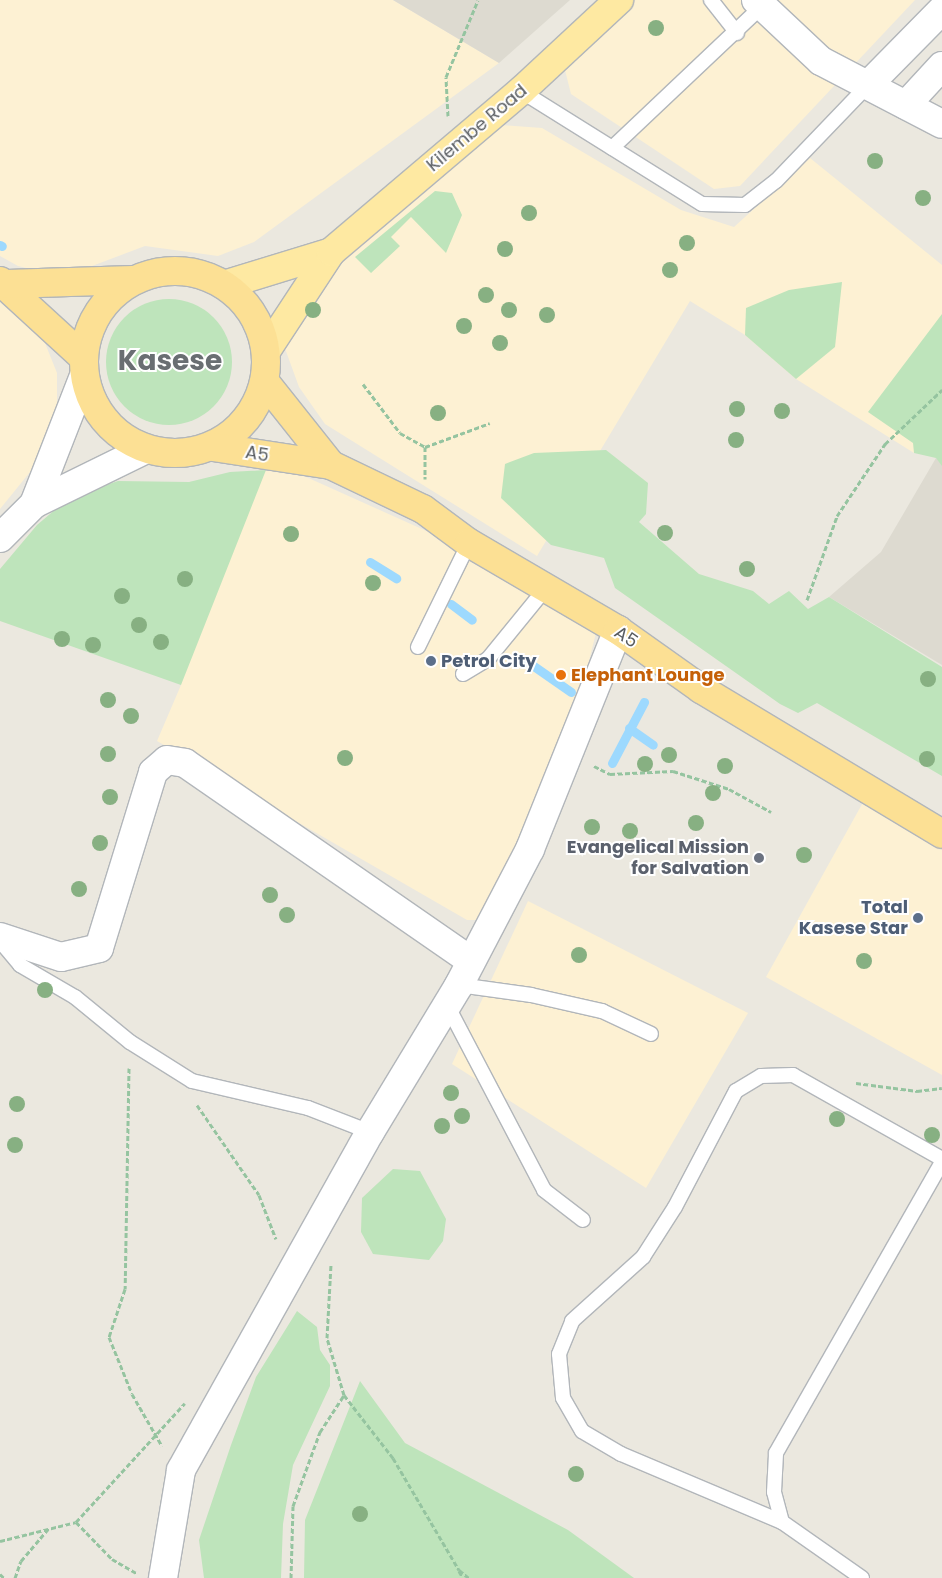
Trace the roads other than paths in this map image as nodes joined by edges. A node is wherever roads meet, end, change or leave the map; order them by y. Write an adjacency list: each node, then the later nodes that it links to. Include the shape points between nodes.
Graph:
1 (619, 0): 8 (main road, Kilembe Road)
2 (711, 0): 5 (lane)
3 (758, 4): 5 (lane); 7 (street, via 821,61 856,82)
4 (942, 10): 7 (street)
5 (737, 33): 11 (lane)
6 (942, 66): 9 (street)
7 (869, 84): 9 (street); 11 (lane, via 776,181 745,205 702,204)
8 (521, 91): 11 (lane); 12 (main road, Kilembe Road)
9 (906, 106): 10 (street)
10 (942, 124)
11 (612, 148)
12 (331, 252): 15 (main road, Kilembe Road); 16 (main road, Kilembe Road)
13 (133, 280): 14 (highway, A5); 15 (highway, A5, via 164,271 195,272); 17 (highway, A5, via 104,306 91,326)
14 (3, 282): 17 (highway, A5)
15 (224, 285): 16 (highway, A5, via 249,310)
16 (266, 351): 18 (highway, A5)
17 (83, 367): 20 (highway, A5, via 95,408 116,433); 22 (street)
18 (265, 382): 19 (highway, A5, via 246,420); 21 (highway, A5 / A5)
19 (213, 447): 20 (highway, A5, via 178,455); 21 (highway, A5 / A5)
20 (144, 450): 22 (street)
21 (331, 465): 24 (highway, A5 / A5, via 422,509)
22 (34, 504): 23 (street)
23 (0, 538)
24 (469, 543): 25 (highway, A5 / A5); 27 (lane)
25 (546, 588): 26 (highway, A5 / A5); 28 (lane, via 488,659)
26 (618, 630): 29 (highway, A5 / A5, via 701,689); 32 (street, via 530,849)
27 (418, 647)
28 (462, 674)
29 (942, 834)
30 (0, 937): 32 (street, via 61,956 99,948 153,772 167,760 186,763)
31 (0, 941): 34 (lane, via 20,965 75,998 130,1042 192,1081 308,1108)
32 (459, 984): 33 (lane, via 531,994 602,1011); 34 (street); 36 (lane, via 544,1190)
33 (651, 1034)
34 (370, 1132): 38 (street, via 223,1388 181,1470)
35 (942, 1161): 37 (lane, via 776,1453 774,1492); 37 (lane, via 793,1075 761,1076 736,1091 676,1207 643,1258 572,1321 559,1354 563,1398 582,1430 621,1454)
36 (583, 1220)
37 (782, 1522): 39 (lane)
38 (163, 1578)
39 (862, 1578)

